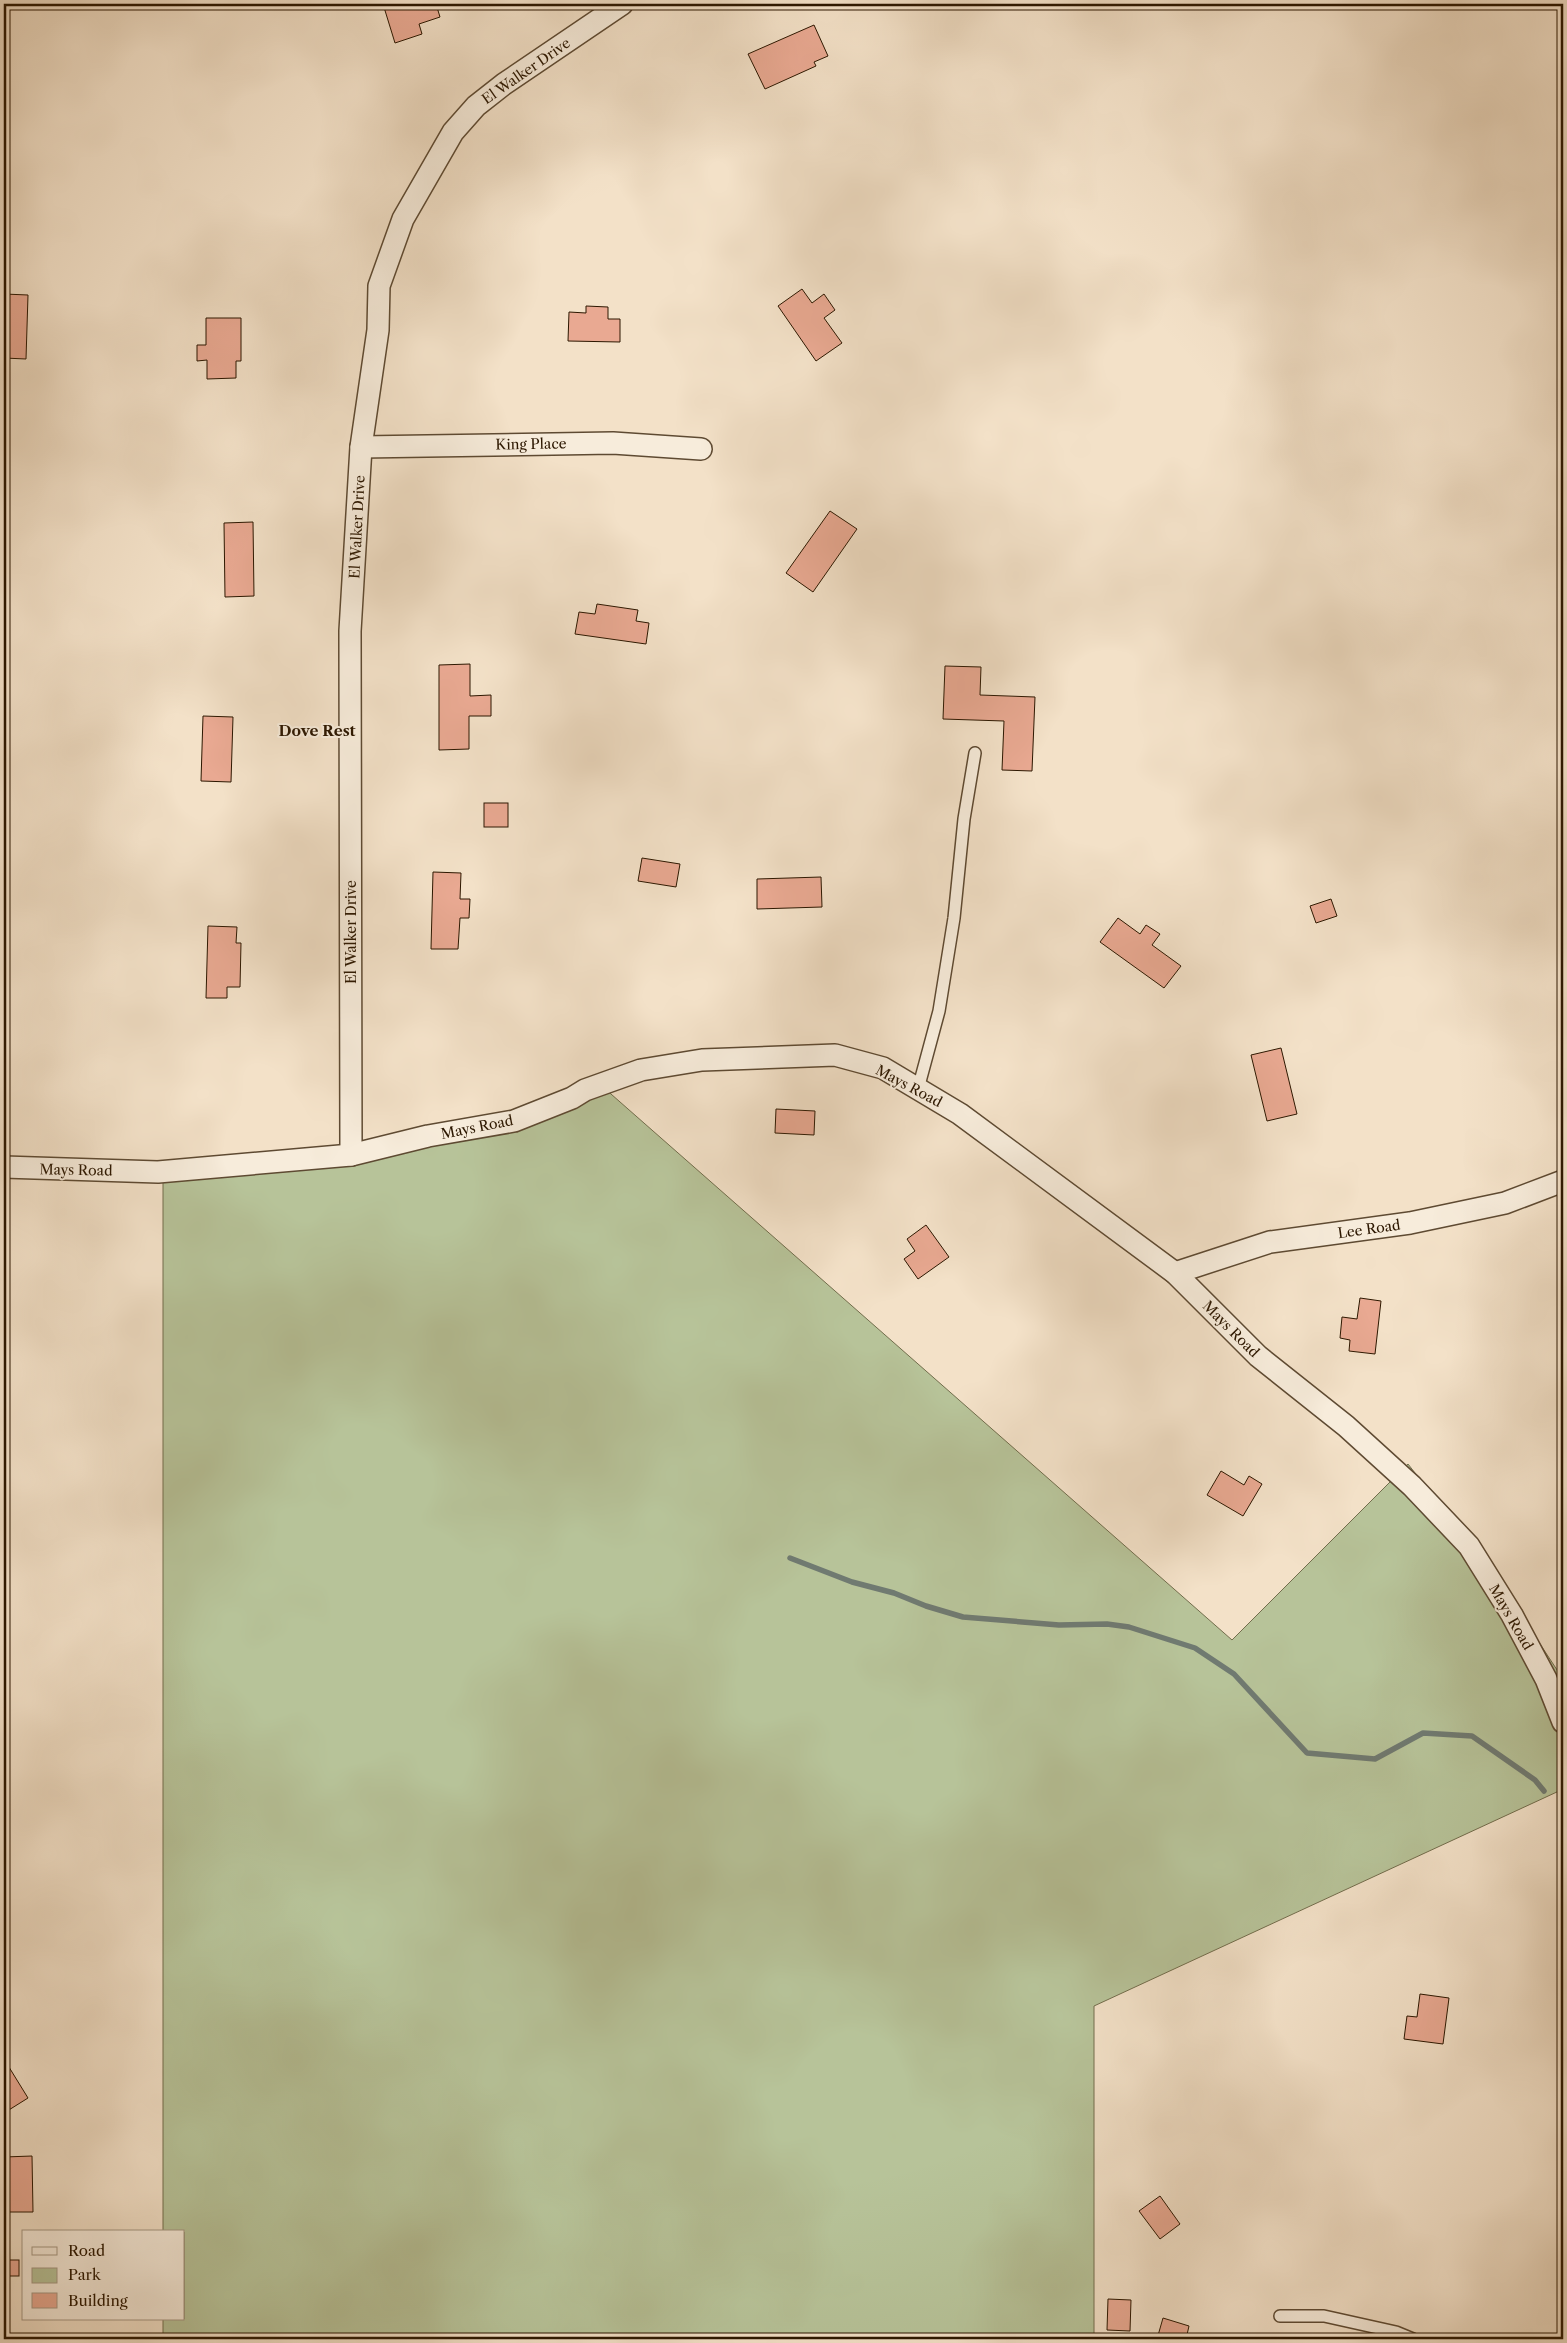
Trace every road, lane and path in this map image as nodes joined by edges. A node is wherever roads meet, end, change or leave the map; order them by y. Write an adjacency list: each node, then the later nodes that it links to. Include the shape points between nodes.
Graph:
1 (622, 4): 2 (street, El Walker Drive, via 504,84 476,106 453,132 403,219 379,286 378,330)
2 (361, 447): 3 (street, King Place, via 613,443); 6 (street, El Walker Drive, via 350,631)
3 (701, 449)
4 (975, 753): 5 (lane, via 940,1011)
5 (918, 1089): 6 (street, Mays Road, via 883,1068 834,1055 702,1060 641,1070 514,1121 428,1136); 9 (street, Mays Road, via 960,1114)
6 (351, 1155): 7 (street, Mays Road, via 158,1172)
7 (4, 1167)
8 (1563, 1181): 9 (street, Lee Road, via 1505,1203 1410,1223 1270,1242)
9 (1175, 1273): 10 (street, Mays Road, via 1258,1356 1346,1426 1404,1480 1468,1546 1512,1615 1546,1679)
10 (1563, 1722)
11 (1280, 2316): 12 (lane, via 1324,2316 1396,2332)
12 (1413, 2339)

